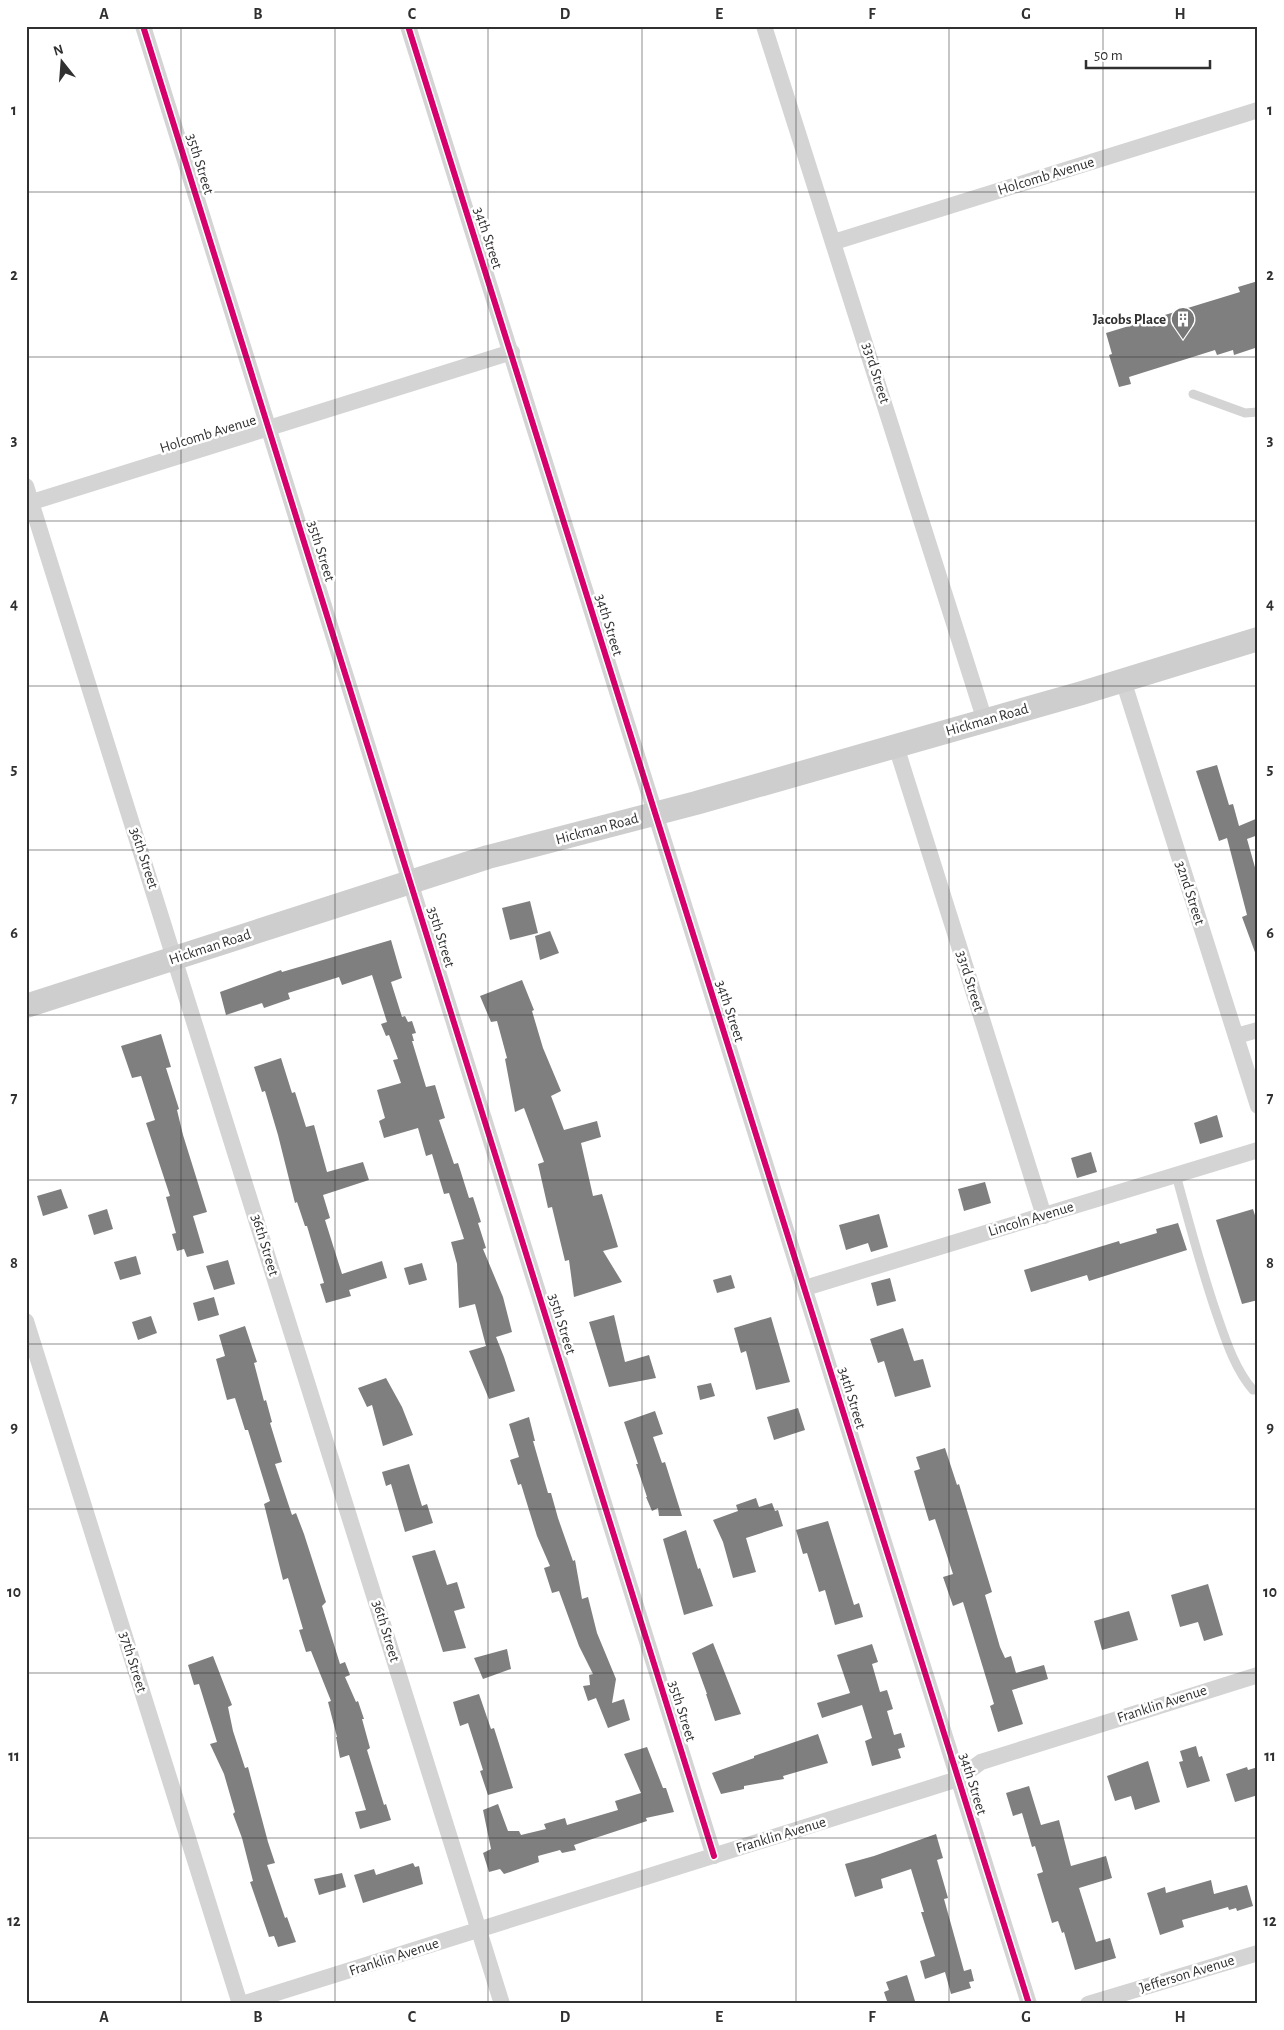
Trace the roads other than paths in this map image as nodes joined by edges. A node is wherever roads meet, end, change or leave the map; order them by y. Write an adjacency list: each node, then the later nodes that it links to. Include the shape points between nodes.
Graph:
1 (143, 26): 9 (street, 35th Street)
2 (408, 26): 6 (street, 34th Street)
3 (764, 26): 5 (street, 33rd Street)
4 (1258, 110): 5 (street, Holcomb Avenue)
5 (834, 242): 14 (street, 33rd Street)
6 (512, 352): 9 (street, Holcomb Avenue); 16 (street, 34th Street)
7 (1193, 394): 8 (lane, via 1245,413)
8 (1258, 412)
9 (269, 428): 11 (street, Holcomb Avenue); 17 (street, 35th Street)
10 (26, 486): 11 (street, 36th Street)
11 (29, 503): 18 (street, 36th Street)
12 (1257, 641): 13 (main road, Hickman Road)
13 (1123, 680): 14 (main road, Hickman Road); 21 (street, 32nd Street)
14 (985, 721): 15 (main road, Hickman Road)
15 (896, 746): 16 (main road, Hickman Road); 25 (street, 33rd Street)
16 (655, 814): 17 (main road, Hickman Road, via 488,857); 26 (street, 34th Street)
17 (411, 882): 18 (main road, Hickman Road); 31 (street, 35th Street)
18 (175, 958): 19 (main road, Hickman Road); 32 (street, 36th Street)
19 (26, 1006)
20 (1258, 1030): 21 (street)
21 (1236, 1036): 22 (street, 32nd Street)
22 (1258, 1106)
23 (1258, 1150): 24 (street, Lincoln Avenue)
24 (1176, 1175): 25 (street, Lincoln Avenue); 28 (lane, via 1224,1336 1244,1380 1253,1390)
25 (1044, 1216): 26 (street, Lincoln Avenue)
26 (805, 1288): 30 (street, 34th Street)
27 (26, 1321): 34 (street, 37th Street)
28 (1258, 1389)
29 (1258, 1675): 30 (street, Franklin Avenue, via 981,1762)
30 (958, 1779): 31 (street, Franklin Avenue); 36 (street, 34th Street)
31 (714, 1856): 32 (street, Franklin Avenue)
32 (479, 1930): 34 (street, Franklin Avenue); 35 (street, 36th Street)
33 (1258, 1953): 37 (street, Jefferson Avenue)
34 (241, 2004)
35 (502, 2004)
36 (1029, 2004)
37 (1088, 2004)

